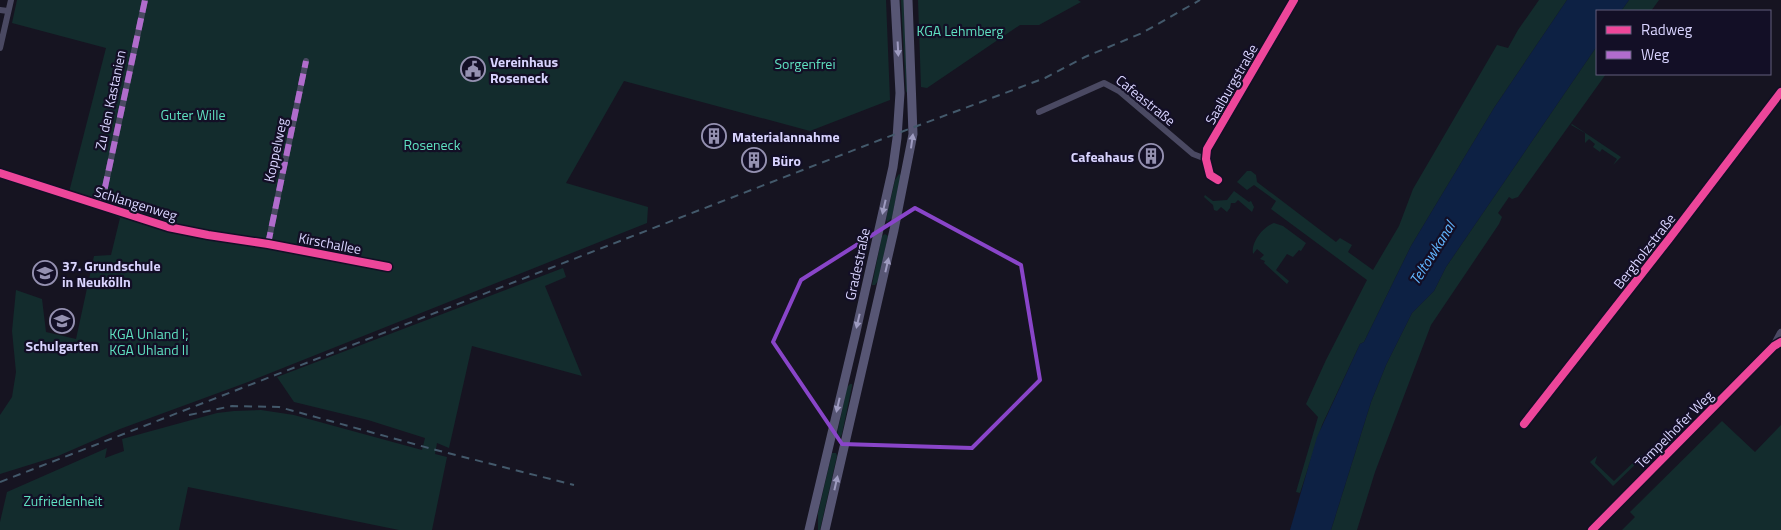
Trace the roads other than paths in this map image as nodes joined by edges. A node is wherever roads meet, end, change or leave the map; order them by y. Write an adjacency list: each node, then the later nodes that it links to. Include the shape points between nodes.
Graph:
1 (11, 0): 7 (street)
2 (144, 0): 15 (street, Zu den Kastanien)
3 (895, 0): 21 (main road, Gradestraße, one-way to 21, via 900,93 897,138)
4 (908, 0): 22 (main road, Gradestraße, one-way to 4, via 913,134)
5 (1294, 0): 12 (street, Saalburgstraße, via 1207,149)
6 (0, 10): 7 (street)
7 (8, 11): 8 (street)
8 (0, 48)
9 (306, 61): 16 (street, Koppelweg)
10 (1781, 92): 20 (street, Bergholzstraße)
11 (1040, 112): 12 (street, Cafeastraße, via 1104,83 1119,90 1193,154)
12 (1206, 159): 14 (street, via 1210,175)
13 (0, 174): 15 (street, Schlangenweg)
14 (1218, 180)
15 (101, 206): 16 (street, Schlangenweg, via 168,227)
16 (268, 244): 17 (street, Kirschallee)
17 (388, 267)
18 (1781, 333): 19 (street, Tempelhofer Weg)
19 (1778, 344): 23 (street, Tempelhofer Weg)
20 (1524, 424)
21 (809, 530)
22 (825, 530)
23 (1592, 530)

